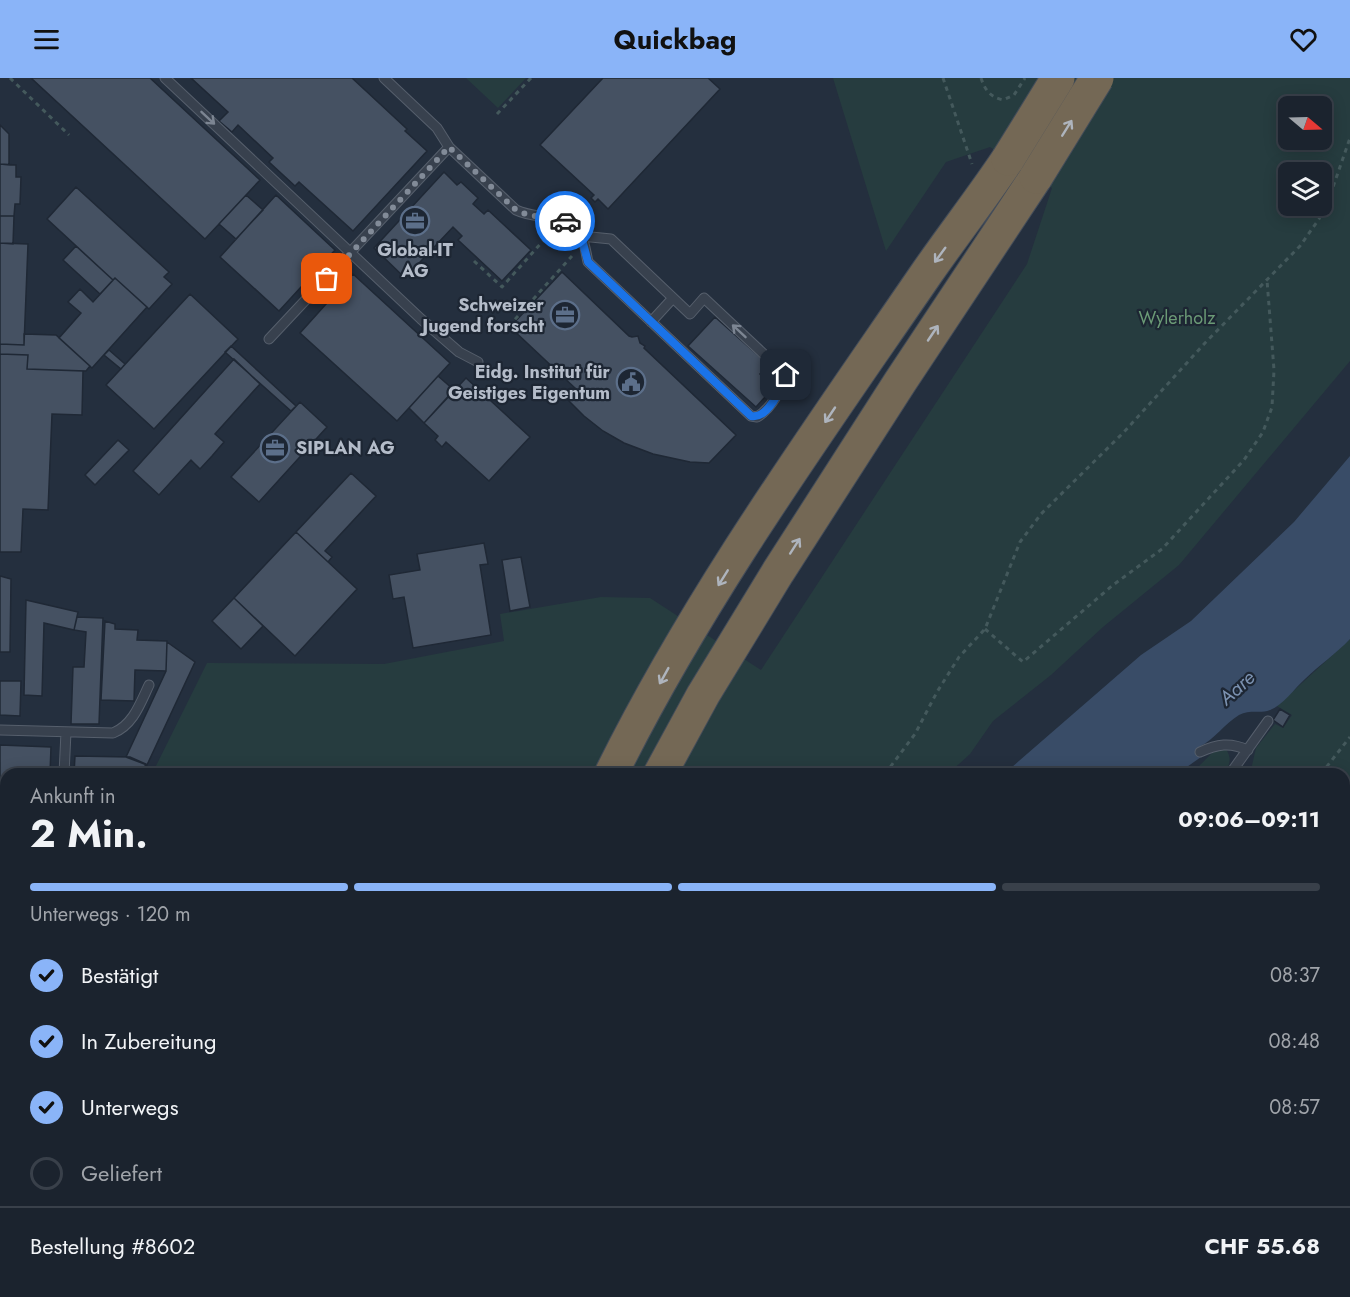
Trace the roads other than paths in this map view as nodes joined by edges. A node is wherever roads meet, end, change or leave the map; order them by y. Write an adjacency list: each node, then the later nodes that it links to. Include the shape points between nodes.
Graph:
1 (165, 78): 7 (lane, one-way to 7)
2 (384, 78): 5 (lane, via 437,128)
3 (1058, 78): 19 (highway, one-way to 19, bridge, via 975,208 804,453 693,626)
4 (1097, 78): 20 (highway, one-way to 4, bridge, via 730,649)
5 (449, 147): 6 (lane, via 516,210 563,219); 7 (lane)
6 (582, 240): 8 (lane, via 611,239); 9 (lane, via 588,262)
7 (351, 253): 10 (lane); 11 (lane, via 459,352)
8 (673, 298): 9 (lane); 9 (lane, one-way to 8, via 751,416 762,414 781,390 786,375 704,298 690,314)
9 (651, 322)
10 (269, 339)
11 (478, 362)
12 (149, 686): 15 (lane, via 133,717 118,731)
13 (1268, 721): 16 (lane)
14 (0, 730): 15 (lane)
15 (66, 732): 18 (lane)
16 (1248, 750): 17 (lane, via 1228,744); 21 (lane)
17 (1200, 752)
18 (64, 768)
19 (614, 768)
20 (663, 768)
21 (1234, 768)

